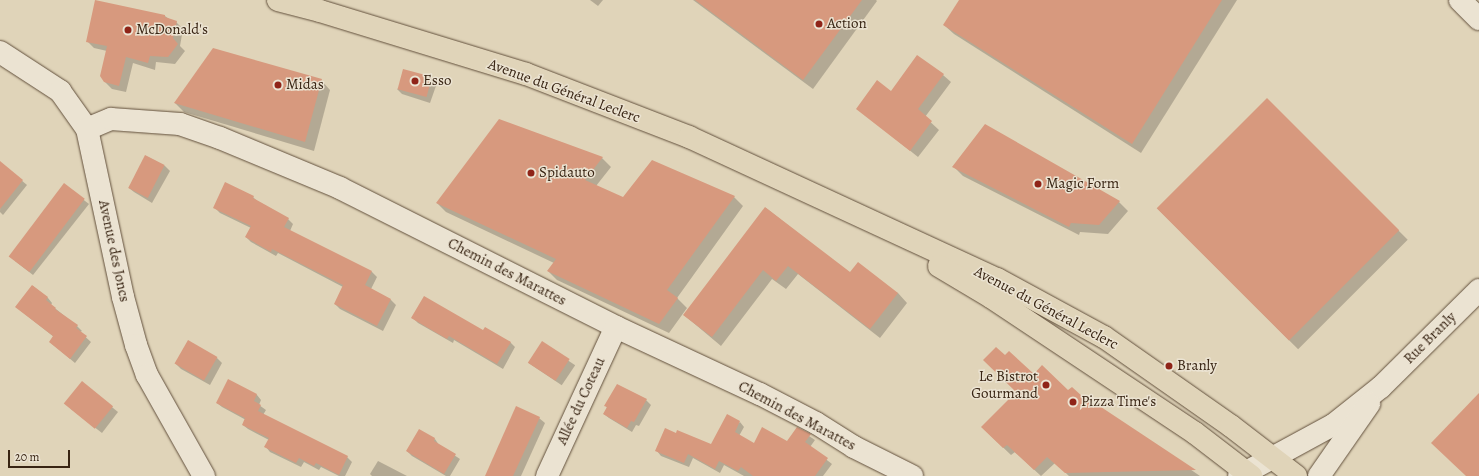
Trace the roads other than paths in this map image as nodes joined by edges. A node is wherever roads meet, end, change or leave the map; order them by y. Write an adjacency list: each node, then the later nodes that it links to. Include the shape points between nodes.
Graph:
1 (278, 0): 6 (main road, Avenue du Général Leclerc, via 320,10 526,74 689,137)
2 (1460, 0): 3 (street)
3 (1479, 19)
4 (0, 52): 5 (street, Avenue des Joncs, via 60,91)
5 (87, 129): 8 (street, Chemin des Marattes, via 112,119 180,124 220,138 340,188); 12 (street, Avenue des Joncs, via 136,345 147,375)
6 (840, 207): 10 (main road, Avenue du Général Leclerc, via 997,279 1104,337); 11 (main road, Avenue du Général Leclerc, via 991,297 1195,433)
7 (1479, 290): 9 (street, Rue Branly)
8 (616, 327): 13 (street, Allée du Coteau); 14 (street, Chemin des Marattes, via 760,394 816,423 854,447)
9 (1381, 386): 10 (street, Rue Branly, via 1332,425); 16 (street, Rue Branly)
10 (1274, 458): 11 (street); 15 (main road, Avenue du Général Leclerc)
11 (1245, 475)
12 (204, 476)
13 (547, 476)
14 (912, 476)
15 (1296, 476)
16 (1319, 476)

